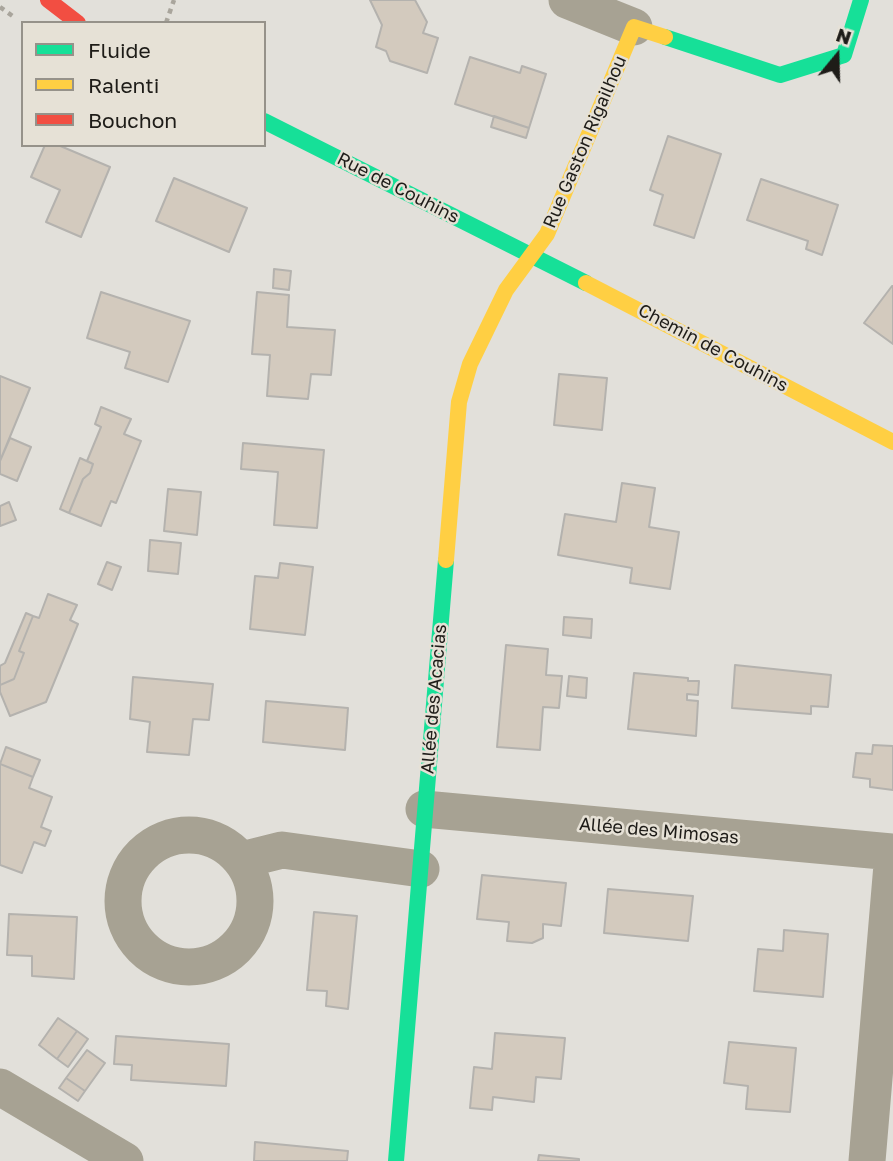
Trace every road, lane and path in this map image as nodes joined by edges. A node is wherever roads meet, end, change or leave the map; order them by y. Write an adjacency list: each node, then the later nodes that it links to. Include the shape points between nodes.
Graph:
1 (48, 0): 5 (street)
2 (174, 0): 6 (path)
3 (567, 0): 7 (street)
4 (861, 0): 7 (street, via 844,55 780,75)
5 (75, 21)
6 (167, 21)
7 (634, 27): 9 (street, Rue Gaston Rigailhou, via 547,234)
8 (266, 122): 9 (street, Rue de Couhins)
9 (533, 255): 10 (street, Chemin de Couhins); 11 (street, Allée des Acacias, via 506,290 470,365 459,402)
10 (893, 442)
11 (424, 809): 12 (street, Allée des Mimosas); 14 (street, Allée des Acacias)
12 (893, 852): 18 (street, Allée des Mimosas)
13 (242, 860): 14 (street, via 282,850)
14 (421, 869): 17 (street, Allée des Acacias)
15 (0, 1087): 16 (street)
16 (125, 1161)
17 (396, 1161)
18 (867, 1161)

